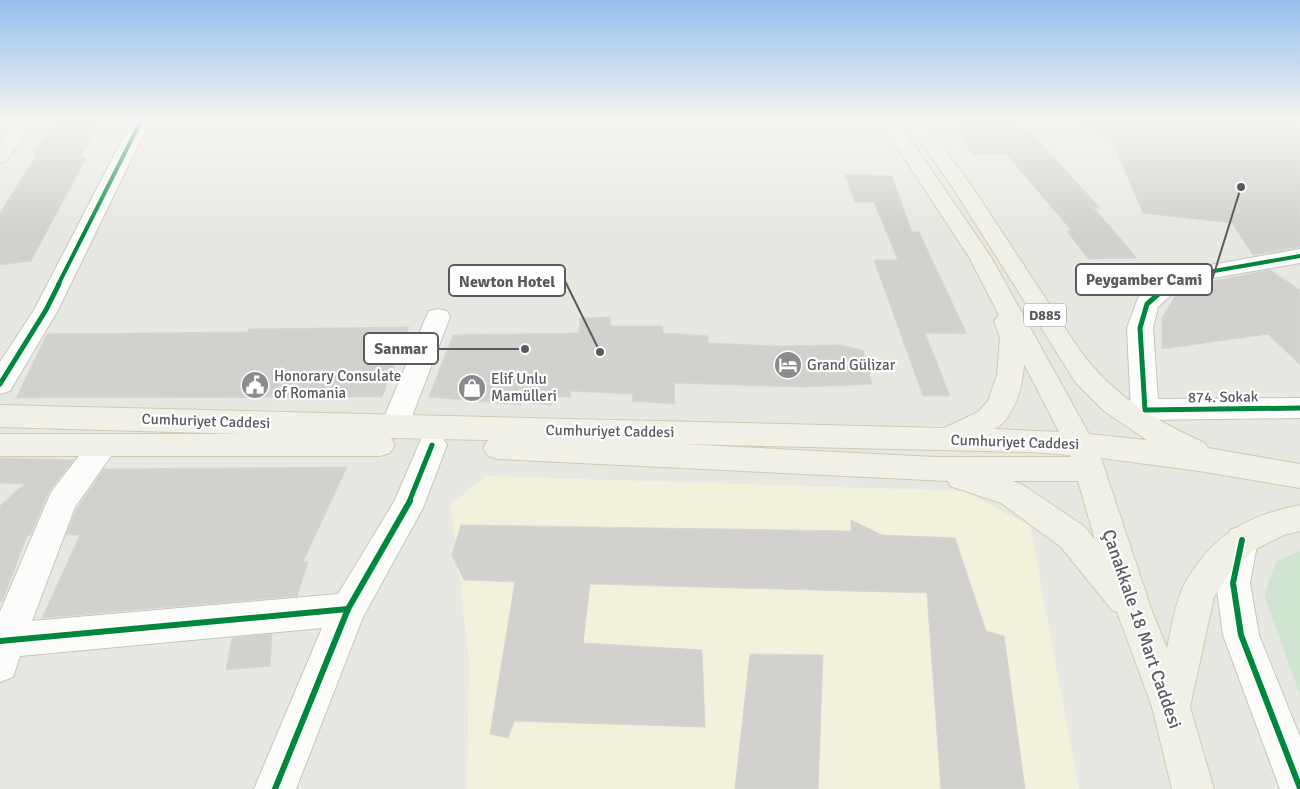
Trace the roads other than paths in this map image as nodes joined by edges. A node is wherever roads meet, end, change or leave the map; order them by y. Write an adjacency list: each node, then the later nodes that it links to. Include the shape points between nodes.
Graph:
1 (123, 158): 7 (street, via 46,310)
2 (914, 158): 5 (main road, D885)
3 (943, 158): 16 (main road, D885, via 1070,356 1091,382 1150,429)
4 (1300, 256): 8 (street, 874. Sokak, via 1191,275 1171,283 1147,304 1140,328 1146,410)
5 (984, 263): 11 (main road, via 1013,338 1010,375 1002,405 988,420); 15 (main road, D885)
6 (438, 317): 10 (street)
7 (0, 384)
8 (1300, 408)
9 (0, 416): 10 (main road, Cumhuriyet Caddesi)
10 (394, 427): 11 (main road, Cumhuriyet Caddesi)
11 (947, 440): 15 (main road, Cumhuriyet Caddesi)
12 (0, 445): 14 (main road, Cumhuriyet Caddesi)
13 (432, 445): 14 (main road, Cumhuriyet Caddesi); 17 (main road, Cumhuriyet Caddesi); 21 (street, via 407,508)
14 (103, 446): 23 (street, via 62,501)
15 (1085, 457): 16 (main road, Cumhuriyet Caddesi); 17 (main road, Cumhuriyet Caddesi); 22 (main road, Çanakkale 18 Mart Caddesi)
16 (1220, 461): 18 (main road, D885)
17 (935, 469): 22 (main road, via 1012,494 1058,526 1073,537)
18 (1300, 476)
19 (1300, 518): 20 (main road, via 1278,523)
20 (1242, 540): 24 (main road, via 1217,563 1198,592); 25 (street, via 1233,582 1241,635)
21 (348, 609): 23 (street); 26 (street)
22 (1134, 612): 24 (main road, Çanakkale 18 Mart Caddesi)
23 (2, 649)
24 (1171, 707): 27 (main road, Çanakkale 18 Mart Caddesi)
25 (1300, 788)
26 (275, 789)
27 (1193, 789)

